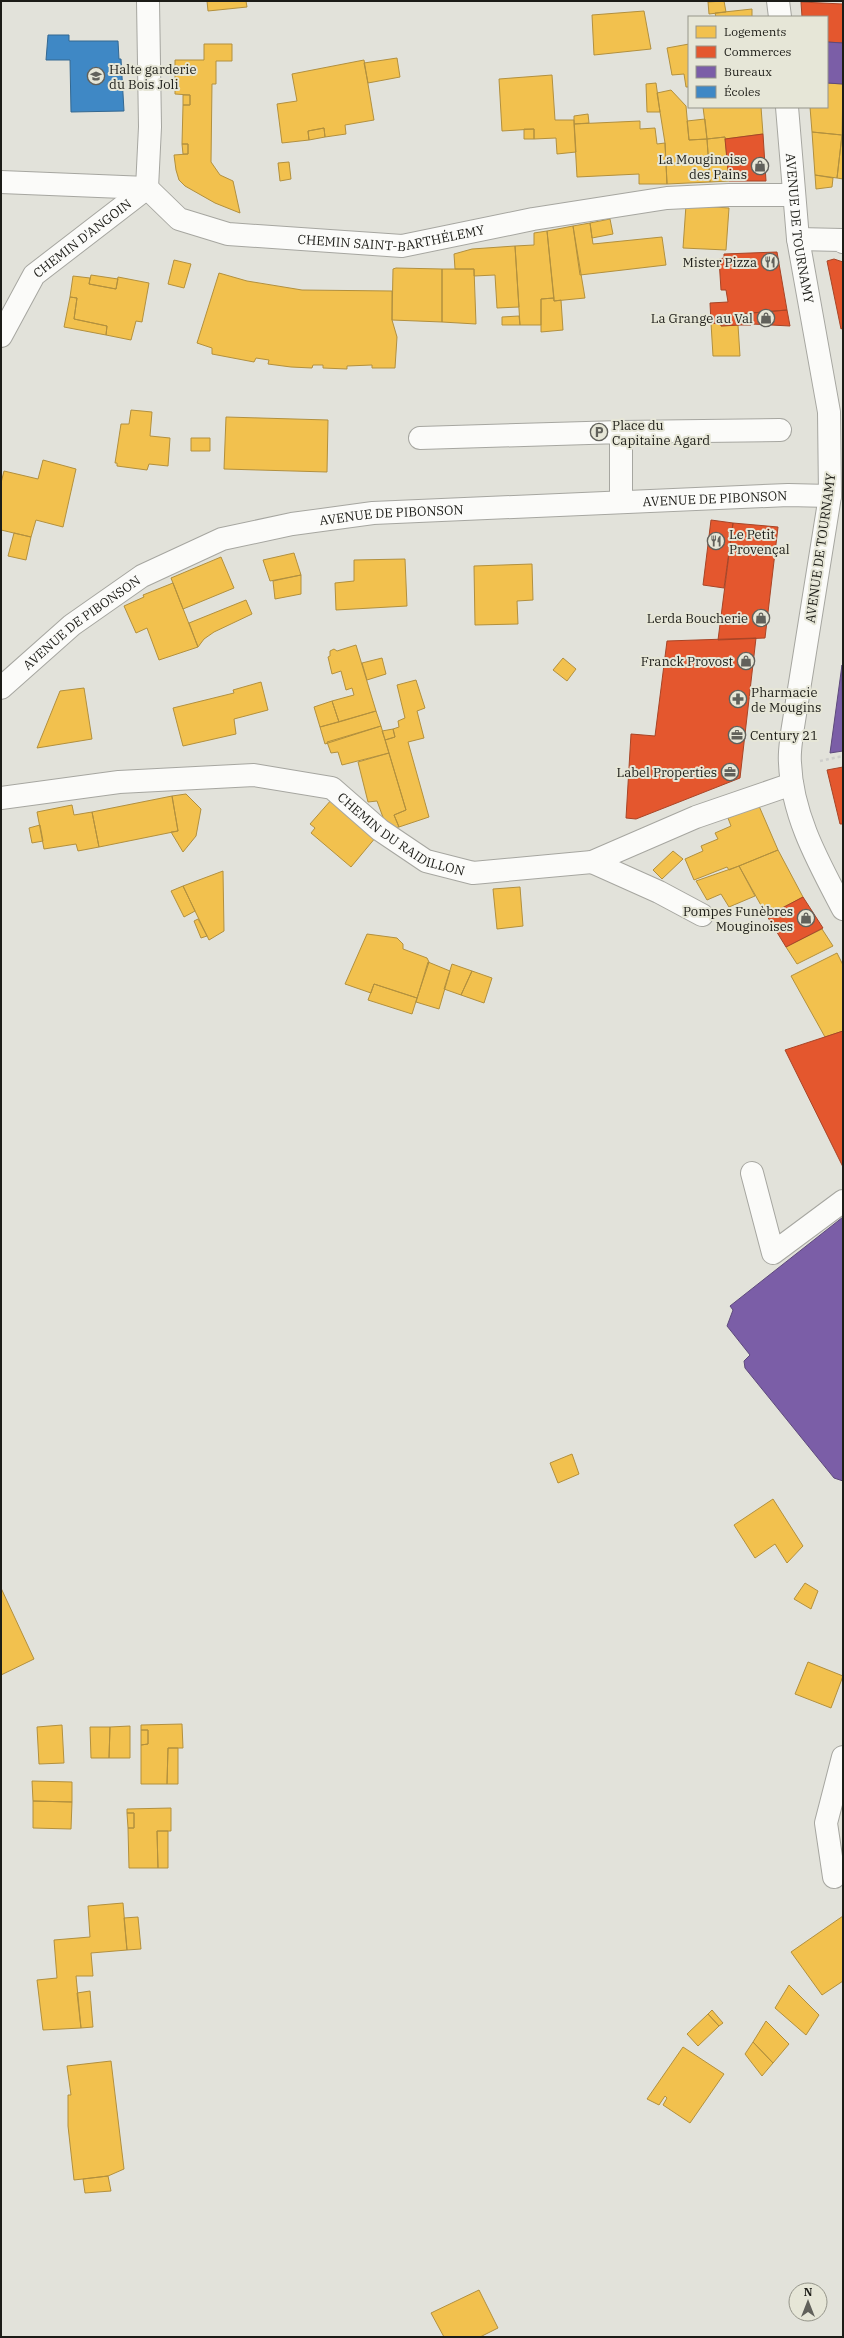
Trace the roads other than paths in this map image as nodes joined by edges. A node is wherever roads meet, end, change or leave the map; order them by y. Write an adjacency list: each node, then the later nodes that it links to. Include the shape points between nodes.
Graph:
1 (148, 1): 6 (street, via 150,126)
2 (778, 1): 3 (street)
3 (780, 16)
4 (787, 108): 7 (street, AVENUE DE TOURNAMY)
5 (1, 182): 6 (street)
6 (147, 188): 7 (street, CHEMIN SAINT-BARTHÉLEMY, via 179,219 228,234 402,246 533,219 667,198 729,194); 10 (street, CHEMIN D'ANGOIN, via 34,275)
7 (794, 195): 8 (street, AVENUE DE TOURNAMY)
8 (798, 239): 9 (street); 14 (street, AVENUE DE TOURNAMY, via 830,412)
9 (843, 241)
10 (1, 336)
11 (780, 430): 12 (street)
12 (621, 432): 13 (street); 15 (street)
13 (420, 438)
14 (830, 496): 15 (street, AVENUE DE PIBONSON, via 788,495); 17 (street, AVENUE DE TOURNAMY, via 792,733)
15 (621, 502): 16 (street, AVENUE DE PIBONSON, via 373,513 292,524 222,539 142,576 72,625)
16 (1, 688)
17 (792, 784): 19 (street, CHEMIN DU RAIDILLON, via 696,817); 20 (street, AVENUE DE TOURNAMY, via 799,816)
18 (1, 798): 19 (street, CHEMIN DU RAIDILLON, via 119,782 254,775 332,788 380,830 426,861 473,873)
19 (592, 862): 21 (street, via 659,892)
20 (843, 909)
21 (702, 915)
22 (752, 1173): 23 (street, via 772,1253)
23 (843, 1201)
24 (843, 1756): 25 (street, via 826,1823)
25 (834, 1877)

